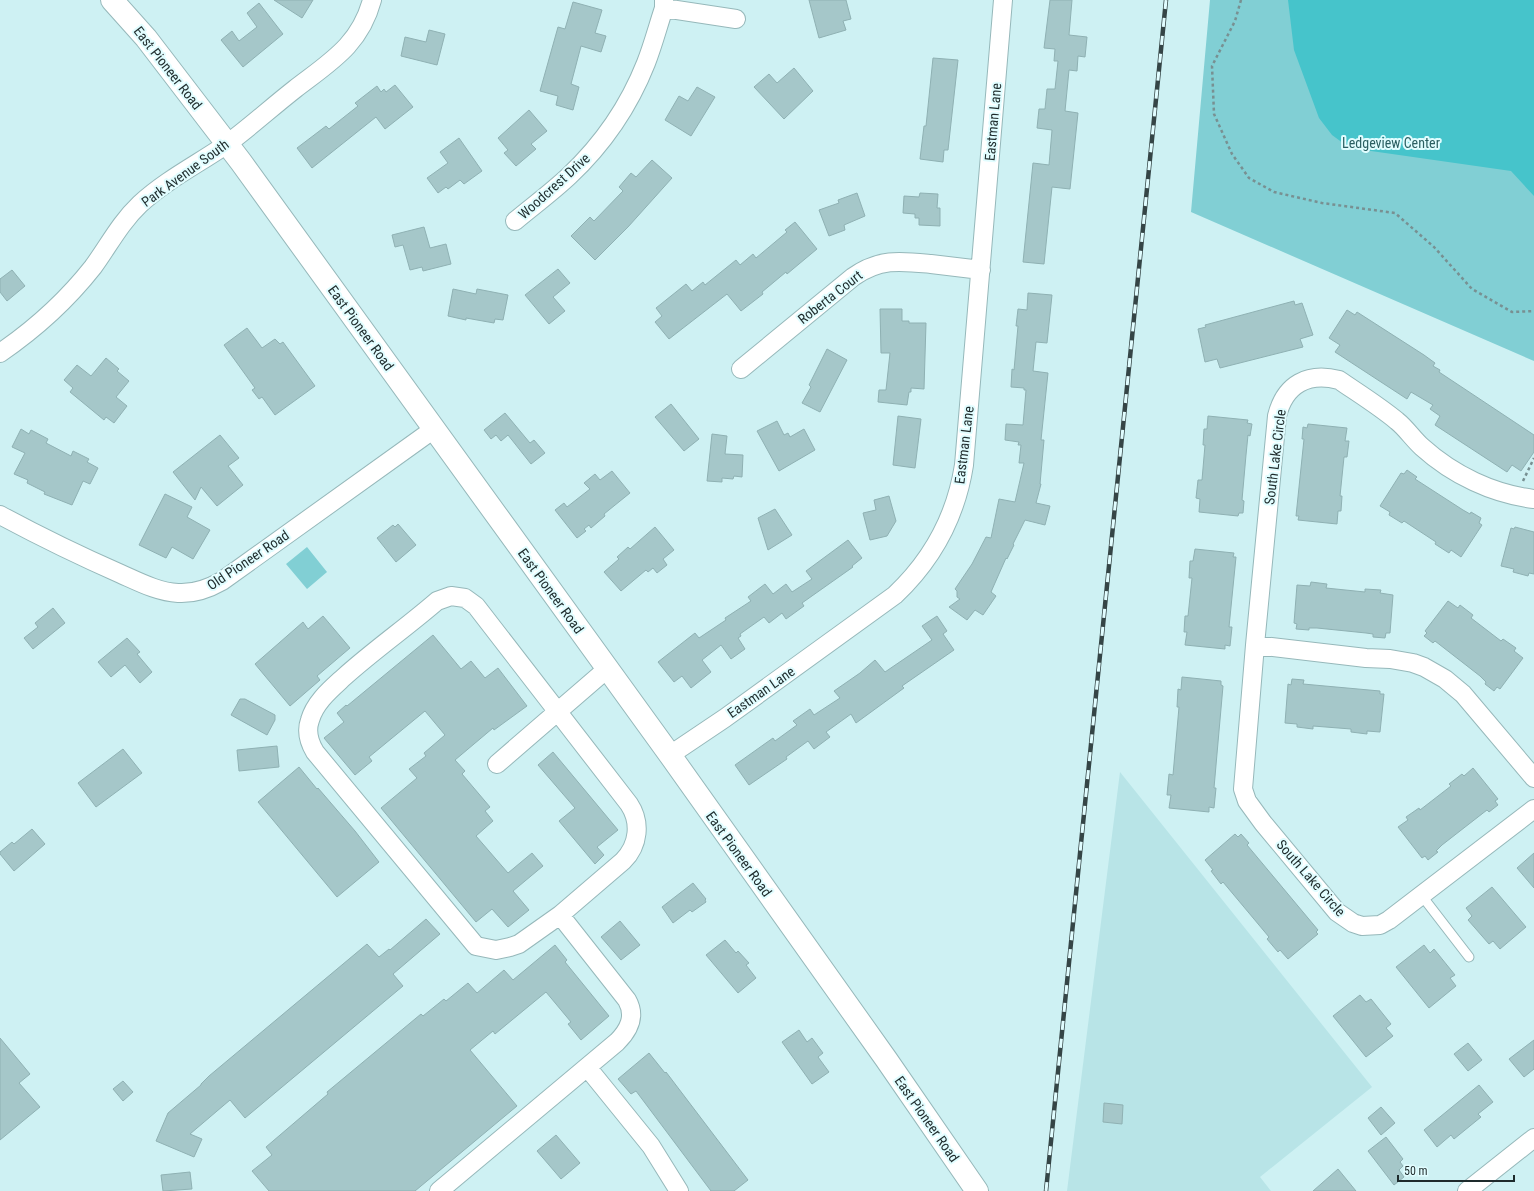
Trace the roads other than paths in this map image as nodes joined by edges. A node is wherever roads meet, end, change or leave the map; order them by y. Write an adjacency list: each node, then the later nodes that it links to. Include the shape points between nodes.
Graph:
1 (112, 0): 6 (main road, East Pioneer Road, via 146,38)
2 (372, 0): 6 (street, Park Avenue South, via 363,26 348,47)
3 (1003, 0): 8 (street, Eastman Lane)
4 (664, 4): 5 (street); 7 (street, Woodcrest Drive, via 646,64 627,103 612,126 576,169)
5 (736, 19)
6 (227, 143): 9 (street, Park Avenue South, via 153,193 118,228 92,268 65,299 35,327); 11 (main road, East Pioneer Road)
7 (515, 221)
8 (980, 270): 10 (street, Roberta Court, via 898,261 869,268 854,277); 17 (street, Eastman Lane, via 962,476 954,508 929,557 913,577 886,602)
9 (0, 352)
10 (741, 369)
11 (434, 429): 13 (street, Old Pioneer Road, via 222,581 195,592 180,594 142,584); 15 (main road, East Pioneer Road)
12 (1534, 500): 14 (street, South Lake Circle, via 1482,485 1451,469 1422,448 1398,422 1339,380 1322,377 1305,380 1286,394 1277,416)
13 (0, 515)
14 (1255, 645): 19 (street, via 1390,659 1413,663 1429,670 1463,694); 21 (street, South Lake Circle, via 1243,789 1254,811 1337,912 1353,923 1362,926 1380,925)
15 (607, 669): 16 (street); 17 (main road, East Pioneer Road)
16 (557, 712): 18 (street); 22 (street, via 628,804 635,816 637,831 634,845 627,857); 22 (street, via 476,606 465,598 450,596 437,601 327,692 314,711 308,729 310,743 315,752 476,946 496,950 515,946)
17 (670, 756): 28 (main road, East Pioneer Road)
18 (497, 764)
19 (1534, 778)
20 (1534, 809): 21 (street, South Lake Circle)
21 (1422, 896): 23 (lane)
22 (560, 915): 24 (street, via 627,1000 631,1009 626,1032)
23 (1469, 957)
24 (587, 1067): 26 (street); 27 (street, via 651,1146)
25 (1534, 1138): 29 (street)
26 (439, 1191)
27 (679, 1191)
28 (978, 1191)
29 (1467, 1191)

